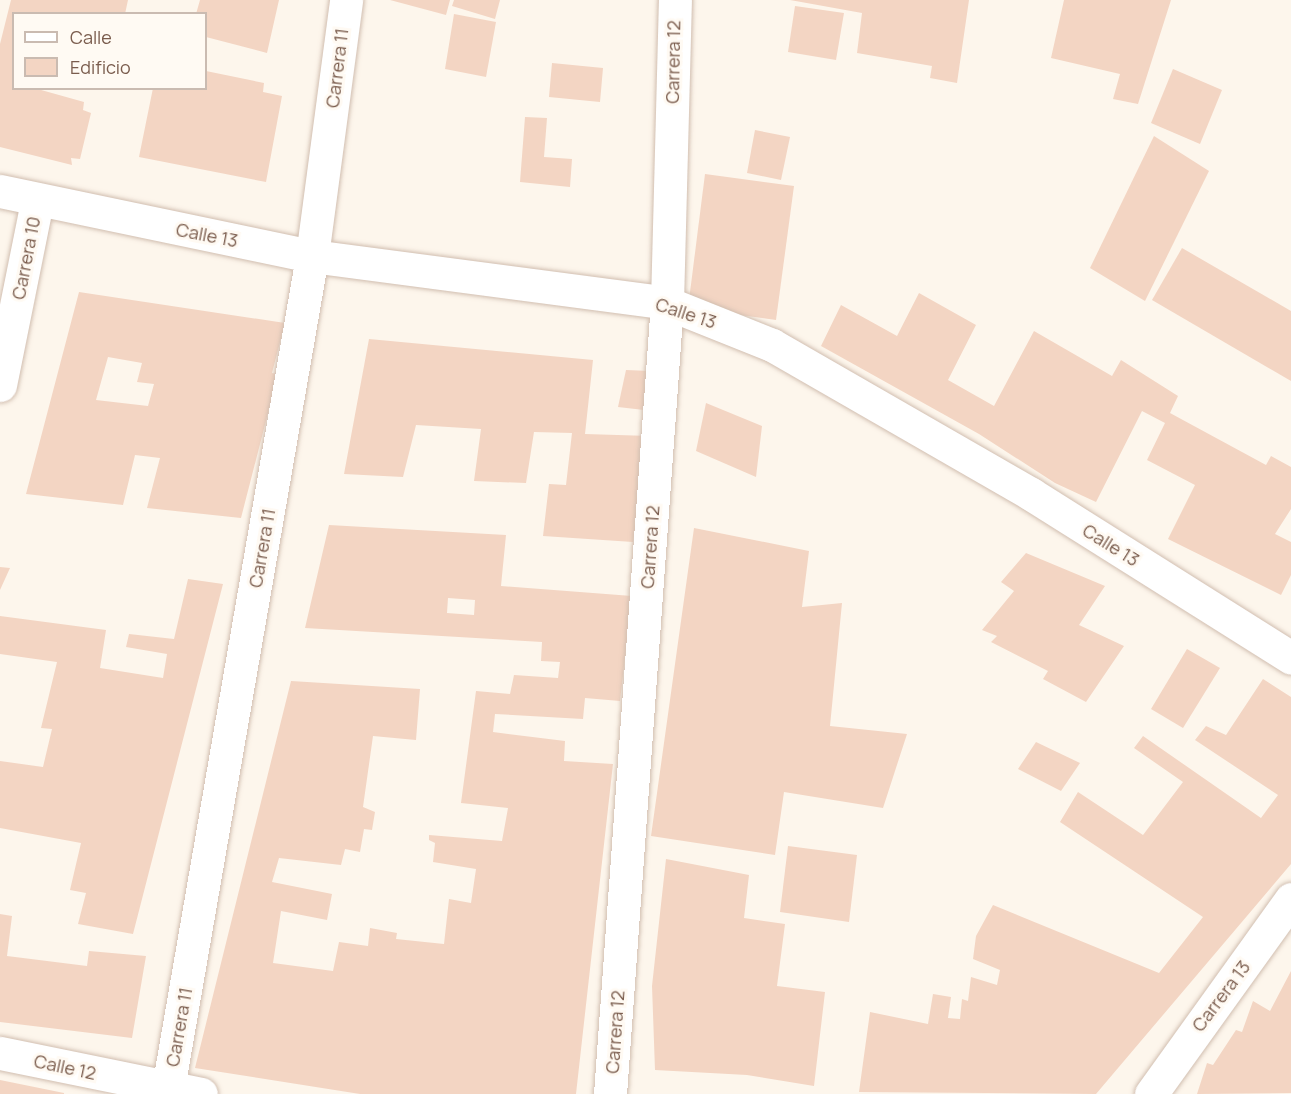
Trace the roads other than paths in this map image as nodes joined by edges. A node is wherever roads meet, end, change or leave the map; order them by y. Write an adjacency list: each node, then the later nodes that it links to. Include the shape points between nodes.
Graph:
1 (346, 0): 5 (street, Carrera 11)
2 (675, 0): 6 (street, Carrera 12)
3 (0, 191): 4 (street, Calle 13)
4 (37, 201): 5 (street, Calle 13); 7 (street, Carrera 10)
5 (312, 256): 6 (street, Calle 13); 11 (street, Carrera 11)
6 (667, 303): 8 (street, Calle 13, via 772,345 1031,495); 13 (street, Carrera 12)
7 (0, 385)
8 (1291, 658)
9 (1291, 898): 14 (street, Carrera 13)
10 (0, 1053): 11 (street, Calle 12)
11 (168, 1092): 12 (street, Calle 12)
12 (201, 1094)
13 (610, 1094)
14 (1151, 1094)

